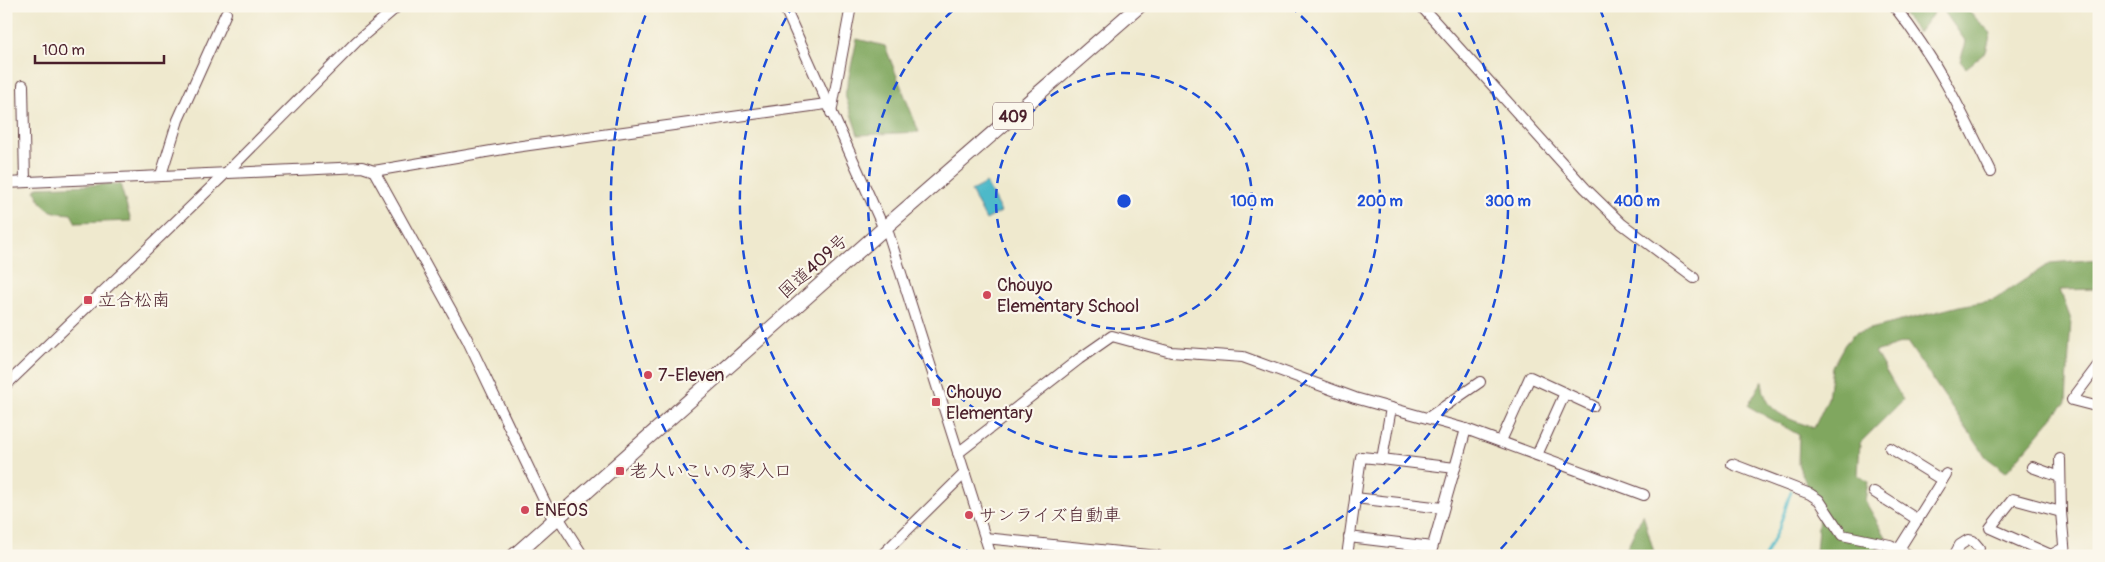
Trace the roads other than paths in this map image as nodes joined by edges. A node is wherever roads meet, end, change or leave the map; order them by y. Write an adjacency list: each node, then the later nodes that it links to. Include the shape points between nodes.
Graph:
1 (398, 6): 10 (street, via 357,41)
2 (784, 6): 9 (street)
3 (851, 6): 9 (street)
4 (1139, 6): 16 (highway, 国道409号 / 409)
5 (1421, 6): 17 (street, via 1585,188 1622,224)
6 (1894, 6): 12 (street, via 1942,73)
7 (226, 13): 13 (street, via 178,120)
8 (24, 85): 14 (street)
9 (828, 109): 11 (street, via 515,147); 16 (street)
10 (228, 171): 11 (street, via 362,167); 13 (street); 20 (street)
11 (374, 171): 43 (street, via 467,339)
12 (1991, 172)
13 (161, 175): 14 (street)
14 (24, 182): 15 (street)
15 (6, 183)
16 (885, 227): 29 (street); 43 (highway, 国道409号 / 409)
17 (1694, 278)
18 (2099, 364): 23 (street, via 2072,400)
19 (1480, 382): 25 (street)
20 (6, 385)
21 (1565, 393): 22 (street); 27 (street, via 1530,377); 30 (street)
22 (1593, 406)
23 (2099, 407)
24 (1391, 408): 25 (street); 29 (street, via 1242,357 1171,352 1112,336); 31 (street)
25 (1429, 417): 26 (street)
26 (1466, 429): 27 (street); 35 (street)
27 (1501, 441): 30 (street)
28 (1890, 448): 44 (street, via 1944,477)
29 (958, 453): 36 (street)
30 (1537, 455): 39 (street)
31 (1382, 459): 35 (street); 40 (street, via 1361,457)
32 (2060, 459): 37 (street)
33 (1732, 464): 47 (street, via 1814,497 1842,535)
34 (2032, 467): 37 (street)
35 (1454, 468): 41 (street)
36 (965, 473): 46 (street); 53 (street)
37 (2060, 477): 42 (street)
38 (1874, 492): 44 (street)
39 (1644, 495)
40 (1355, 498): 41 (street); 45 (street)
41 (1443, 508): 49 (street)
42 (2061, 512): 50 (street); 50 (street, via 2013,498 1990,528 2051,555)
43 (556, 519): 51 (highway, 国道409号 / 409); 52 (street)
44 (1918, 520): 47 (street)
45 (1349, 537): 49 (street); 56 (street)
46 (985, 538): 54 (street); 55 (street)
47 (1895, 547): 57 (street); 58 (street)
48 (1979, 548): 59 (street, via 1968,540)
49 (1431, 551)
50 (2064, 552)
51 (514, 556)
52 (583, 556)
53 (881, 556)
54 (991, 556)
55 (1158, 556)
56 (1347, 556)
57 (1884, 556)
58 (1910, 556)
59 (1954, 556)

